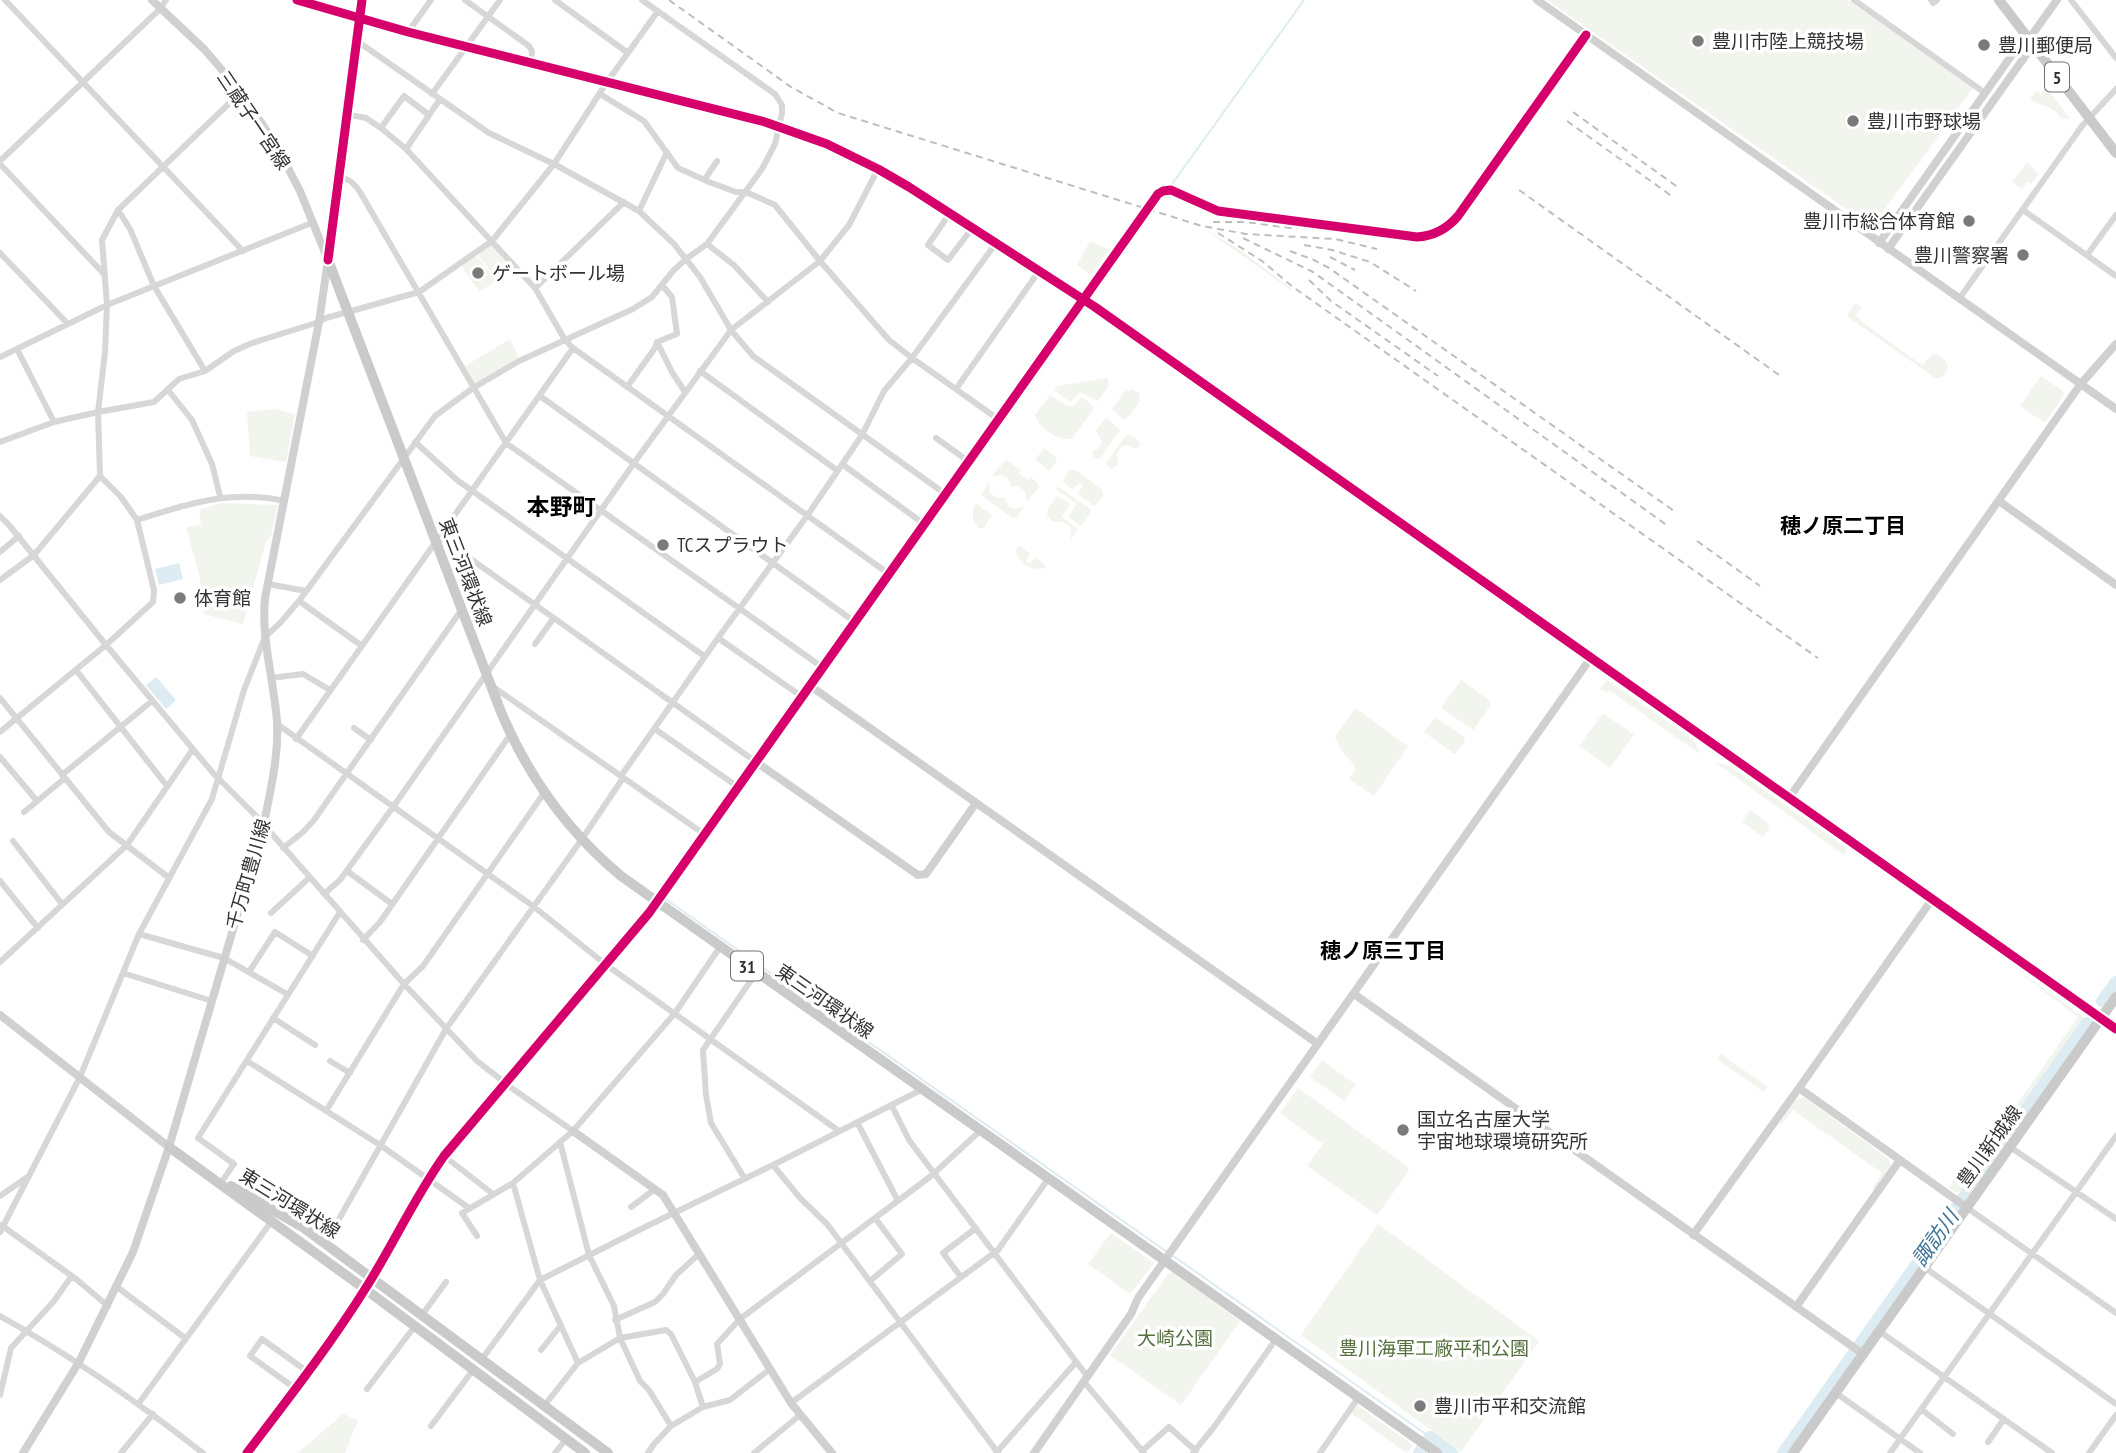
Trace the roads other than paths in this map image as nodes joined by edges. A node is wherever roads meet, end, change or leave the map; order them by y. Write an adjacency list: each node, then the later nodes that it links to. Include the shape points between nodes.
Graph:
1 (5, 0): 29 (street)
2 (152, 0): 17 (street, 三蔵子一宮線)
3 (297, 0): 20 (street)
4 (362, 0): 20 (main road)
5 (431, 0): 21 (street)
6 (465, 0): 19 (street)
7 (500, 0): 19 (street)
8 (555, 0): 26 (street)
9 (642, 0): 18 (street)
10 (1537, 0): 22 (street)
11 (1854, 0): 33 (street)
12 (1931, 0): 13 (street)
13 (1937, 0)
14 (1999, 0): 23 (main road, 5)
15 (2057, 0): 23 (street)
16 (2071, 0): 27 (street)
17 (163, 4): 29 (street); 32 (street, 三蔵子一宮線)
18 (658, 11): 26 (street); 40 (street, via 775,94 782,105)
19 (488, 16): 25 (street); 28 (street, via 529,46)
20 (359, 19): 21 (street); 24 (main road)
21 (408, 32): 25 (street)
22 (1586, 35): 63 (street); 79 (street, via 1458,216 1438,233 1417,237 1218,211 1171,190 1163,191)
23 (2029, 40): 33 (street); 39 (main road, 5); 65 (street)
24 (357, 41): 34 (street); 37 (main road)
25 (466, 46): 28 (street); 34 (street)
26 (628, 53): 30 (street)
27 (2116, 58)
28 (531, 62): 30 (street)
29 (82, 82): 46 (street); 48 (street)
30 (607, 82): 35 (street); 40 (street)
31 (2116, 89): 39 (street)
32 (241, 92): 48 (street); 59 (street, 三蔵子一宮線, via 275,145)
33 (1985, 93): 63 (street)
34 (432, 94): 36 (street)
35 (600, 94): 43 (street, via 644,121); 47 (street)
36 (440, 99): 38 (street); 47 (street, via 489,133)
37 (346, 114): 41 (street, via 366,118); 50 (main road)
38 (429, 115): 41 (street, via 404,96); 42 (street)
39 (2089, 118): 44 (main road, 5); 55 (street)
40 (780, 127): 49 (street); 52 (street, via 771,152)
41 (381, 128): 42 (street)
42 (406, 149): 61 (street)
43 (667, 152): 51 (street, via 678,168); 56 (street)
44 (2116, 153)
45 (717, 161): 51 (street)
46 (0, 163): 74 (street)
47 (554, 164): 53 (street); 61 (street)
48 (163, 167): 54 (street); 66 (street)
49 (878, 169): 57 (street); 71 (street, via 849,225)
50 (339, 178): 70 (main road); 78 (street, via 346,178 360,192)
51 (705, 179): 52 (street)
52 (746, 192): 64 (street); 71 (street, via 775,205)
53 (624, 202): 56 (street); 77 (street)
54 (118, 210): 74 (street, via 102,242); 76 (street)
55 (2023, 210): 68 (street); 80 (street)
56 (639, 211): 69 (street)
57 (950, 213): 60 (street); 60 (street, via 928,245 948,260)
58 (2116, 215): 68 (street)
59 (314, 222): 66 (street); 70 (street, 三蔵子一宮線)
60 (973, 227): 62 (street)
61 (492, 241): 77 (street); 78 (street)
62 (996, 243): 72 (street); 93 (street)
63 (1879, 243): 65 (street)
64 (707, 244): 69 (street); 81 (street)
65 (1888, 249): 80 (street)
66 (243, 251): 76 (street)
67 (0, 253): 85 (street)
68 (2087, 255): 73 (street)
69 (685, 259): 75 (street); 86 (street)
70 (328, 260): 83 (main road, 東三河環状線 / 31); 84 (street, 千万町豊川線)
71 (820, 261): 81 (street); 93 (street, via 889,340)
72 (1040, 271): 79 (street); 99 (street)
73 (2116, 276)
74 (107, 277): 82 (street)
75 (662, 285): 87 (street, via 633,309); 88 (street, via 672,297 677,334)
76 (154, 286): 82 (street); 94 (street)
77 (535, 288): 87 (street)
78 (419, 292): 83 (street); 98 (street)
79 (1082, 299): 106 (street); 151 (street)
80 (1959, 299): 96 (street)
81 (768, 302): 86 (street)
82 (107, 305): 85 (street); 104 (street)
83 (350, 312): 84 (street); 113 (main road, 東三河環状線 / 31)
84 (319, 322): 94 (street, via 252,343); 121 (street, 千万町豊川線)
85 (68, 324): 91 (street)
86 (731, 330): 95 (street); 108 (street, via 762,363)
87 (565, 340): 90 (street); 98 (street)
88 (657, 342): 97 (street); 101 (street)
89 (2116, 344): 96 (street)
90 (573, 348): 97 (street); 102 (street)
91 (17, 349): 92 (street); 107 (street)
92 (0, 357)
93 (912, 359): 99 (street); 108 (street, via 884,391)
94 (205, 371): 100 (street, via 179,379)
95 (700, 371): 101 (street); 116 (street)
96 (2080, 385): 103 (street); 122 (street)
97 (627, 387): 105 (street)
98 (473, 388): 111 (street, via 435,416); 112 (street)
99 (956, 389): 106 (street)
100 (168, 390): 104 (street, via 154,402); 120 (street, via 192,420 212,464)
101 (685, 392): 105 (street)
102 (540, 396): 112 (street); 115 (street)
103 (2116, 409)
104 (98, 412): 107 (street); 117 (street)
105 (668, 416): 115 (street); 125 (street)
106 (998, 419): 114 (street)
107 (54, 422): 110 (street)
108 (862, 435): 116 (street); 119 (street)
109 (936, 438): 114 (street)
110 (0, 442)
111 (415, 442): 113 (street); 118 (street)
112 (506, 443): 118 (street); 123 (street)
113 (404, 458): 129 (main road, 東三河環状線 / 31); 138 (street)
114 (968, 461): 119 (street)
115 (634, 463): 123 (street); 133 (street)
116 (840, 468): 125 (street); 127 (street)
117 (100, 476): 126 (street); 131 (street)
118 (473, 491): 129 (street); 132 (street)
119 (944, 494): 127 (street)
120 (220, 496): 121 (street); 126 (street)
121 (285, 501): 136 (street, 千万町豊川線)
122 (1999, 502): 137 (street); 182 (street)
123 (601, 511): 132 (street); 142 (street)
124 (0, 516): 128 (street)
125 (807, 516): 133 (street); 134 (street)
126 (137, 520): 148 (street, via 154,590 152,602)
127 (924, 524): 134 (street)
128 (19, 536): 130 (street); 131 (street)
129 (438, 539): 140 (street); 141 (main road, 東三河環状線 / 31); 149 (street)
130 (0, 552)
131 (34, 555): 135 (street); 148 (street)
132 (567, 558): 140 (street); 150 (street)
133 (773, 562): 142 (street); 144 (street)
134 (888, 574): 144 (street)
135 (0, 580)
136 (268, 584): 138 (street); 145 (street, 千万町豊川線)
137 (2116, 585)
138 (306, 591): 139 (street)
139 (299, 601): 145 (street); 149 (street)
140 (535, 605): 143 (street); 154 (street)
141 (461, 609): 154 (main road, 東三河環状線 / 31); 171 (street)
142 (738, 609): 146 (street); 152 (street)
143 (553, 619): 147 (street); 162 (street)
144 (855, 622): 152 (street)
145 (265, 637): 155 (street, 千万町豊川線); 178 (street, via 244,690)
146 (718, 638): 150 (street); 159 (street)
147 (535, 644)
148 (106, 645): 153 (street); 161 (street)
149 (362, 646): 158 (street)
150 (704, 656): 162 (street)
151 (1590, 659): 182 (street); 220 (street)
152 (822, 667): 157 (street)
153 (76, 670): 163 (street); 165 (street)
154 (486, 673): 156 (main road, 東三河環状線 / 31); 185 (street)
155 (271, 678): 158 (street, via 303,674); 164 (street, 千万町豊川線)
156 (491, 685): 169 (main road, 東三河環状線 / 31); 177 (street)
157 (810, 685): 159 (street); 184 (street)
158 (330, 690): 170 (street)
159 (802, 696): 174 (street)
160 (0, 698): 163 (street)
161 (152, 701): 165 (street); 172 (street)
162 (673, 703): 167 (street); 174 (street)
163 (16, 719): 168 (street); 176 (street)
164 (277, 724): 170 (street); 187 (street, 千万町豊川線)
165 (120, 727): 176 (street); 179 (street)
166 (354, 727): 171 (street)
167 (654, 729): 177 (street); 180 (street)
168 (0, 732)
169 (510, 735): 181 (main road, 東三河環状線 / 31); 189 (street)
170 (296, 739): 175 (street)
171 (371, 740): 175 (street)
172 (193, 749): 178 (street); 179 (street)
173 (0, 757): 183 (street)
174 (756, 762): 180 (street); 184 (street, via 923,876)
175 (346, 774): 185 (street); 193 (street, via 314,820)
176 (64, 776): 183 (street); 192 (street, via 109,832)
177 (622, 777): 188 (street); 190 (street)
178 (219, 779): 187 (street); 196 (street)
179 (167, 786): 192 (street)
180 (738, 787): 188 (street)
181 (544, 793): 190 (main road, 東三河環状線 / 31); 195 (street)
182 (1789, 798): 200 (street)
183 (37, 800): 186 (street)
184 (976, 803): 230 (street)
185 (393, 807): 189 (street); 194 (street)
186 (24, 812)
187 (264, 824): 193 (street); 212 (street, 千万町豊川線)
188 (704, 834): 201 (street)
189 (437, 838): 195 (street); 203 (street)
190 (582, 839): 201 (main road, 東三河環状線 / 31, via 621,876); 204 (street)
191 (13, 841): 202 (street)
192 (127, 845): 196 (street); 202 (street)
193 (283, 848): 197 (street)
194 (347, 871): 199 (street); 203 (street)
195 (488, 874): 204 (street); 218 (street, via 423,966)
196 (169, 877): 208 (street)
197 (309, 878): 199 (street); 205 (street)
198 (0, 881): 207 (street)
199 (324, 894): 206 (street)
200 (1933, 898): 226 (street); 237 (street)
201 (657, 901): 210 (main road, 東三河環状線 / 31); 214 (street)
202 (62, 904): 207 (street)
203 (392, 904): 209 (street)
204 (533, 906): 214 (street); 227 (street)
205 (271, 912)
206 (340, 912): 209 (street); 211 (street)
207 (38, 928): 213 (street)
208 (139, 934): 212 (street); 216 (street)
209 (363, 940): 218 (street)
210 (720, 947): 217 (main road, 東三河環状線 / 31); 223 (street)
211 (313, 956): 215 (street, via 275,932); 219 (street)
212 (224, 958): 215 (street); 222 (street, 千万町豊川線)
213 (0, 962)
214 (605, 964): 223 (street); 236 (street)
215 (249, 972): 219 (street)
216 (123, 973): 222 (street); 235 (street)
217 (756, 973): 229 (street); 238 (main road, 東三河環状線 / 31)
218 (404, 984): 227 (street); 234 (street)
219 (287, 994): 225 (street)
220 (1354, 994): 230 (street); 275 (street)
221 (2116, 997): 226 (main road, 豊川新城線)
222 (212, 1001): 248 (street, 千万町豊川線)
223 (674, 1013): 229 (street); 242 (street)
224 (0, 1015): 235 (street)
225 (273, 1018): 231 (street); 232 (street)
226 (2101, 1018): 228 (street); 249 (main road, 豊川新城線)
227 (446, 1029): 236 (street); 247 (street)
228 (2116, 1029)
229 (711, 1039): 243 (street); 257 (street, via 703,1050 711,1123)
230 (1318, 1044): 283 (street)
231 (315, 1045)
232 (247, 1061): 240 (street); 259 (street, via 198,1138 234,1164)
233 (330, 1061): 234 (street)
234 (350, 1073): 240 (street)
235 (80, 1077): 248 (street); 255 (street)
236 (504, 1082): 242 (street); 250 (street)
237 (1799, 1088): 251 (street); 275 (street)
238 (921, 1090): 239 (street); 244 (main road, 東三河環状線 / 31)
239 (892, 1106): 241 (street); 254 (street, via 909,1140)
240 (326, 1111): 247 (street)
241 (857, 1122): 243 (street); 265 (street)
242 (573, 1131): 246 (street); 261 (street)
243 (839, 1131): 253 (street)
244 (980, 1131): 254 (street); 258 (main road, 東三河環状線 / 31)
245 (2116, 1136): 262 (street)
246 (560, 1142): 260 (street); 282 (street)
247 (380, 1144): 256 (street); 278 (street)
248 (169, 1147): 252 (main road, 東三河環状線); 291 (street, 千万町豊川線)
249 (2010, 1147): 262 (street); 266 (main road, 豊川新城線)
250 (444, 1156): 256 (street); 263 (street)
251 (1900, 1160): 266 (street); 294 (street)
252 (188, 1161): 259 (main road, 東三河環状線); 272 (main road, 東三河環状線)
253 (773, 1165): 257 (street); 277 (street)
254 (934, 1172): 265 (street); 274 (street)
255 (27, 1177): 264 (street); 273 (street)
256 (429, 1178): 268 (street); 287 (street)
257 (745, 1178): 269 (street)
258 (1048, 1179): 279 (street); 283 (main road, 東三河環状線 / 31)
259 (222, 1181): 278 (main road, 東三河環状線, via 288,1217)
260 (513, 1183): 263 (street); 288 (street)
261 (655, 1189): 267 (street); 269 (street)
262 (2077, 1192): 271 (street); 281 (street)
263 (493, 1194): 268 (street)
264 (0, 1195)
265 (898, 1201): 270 (street)
266 (1961, 1203): 281 (street); 284 (main road, 豊川新城線)
267 (631, 1207)
268 (469, 1208): 276 (street, via 462,1213)
269 (674, 1213): 280 (street); 282 (street)
270 (874, 1218): 277 (street); 289 (street, via 902,1254)
271 (2116, 1220)
272 (271, 1222): 292 (main road, 東三河環状線); 306 (street)
273 (1, 1227): 285 (street)
274 (976, 1228): 279 (street); 286 (street, via 943,1253)
275 (1693, 1235): 294 (street)
276 (477, 1236)
277 (841, 1242): 289 (street); 299 (street)
278 (325, 1244): 287 (main road, 東三河環状線)
279 (994, 1252): 286 (street); 313 (street)
280 (699, 1254): 299 (street); 300 (street, via 655,1302)
281 (2033, 1254): 295 (street); 296 (street)
282 (589, 1255): 288 (street); 300 (street, via 614,1306)
283 (1165, 1262): 308 (main road, 東三河環状線 / 31); 319 (street)
284 (1924, 1266): 296 (street); 305 (main road, 豊川新城線)
285 (71, 1277): 293 (street); 304 (street)
286 (961, 1277): 301 (street)
287 (372, 1278): 292 (street); 297 (main road, 東三河環状線)
288 (540, 1280): 302 (street); 311 (street)
289 (870, 1281): 301 (street)
290 (446, 1282): 297 (street)
291 (117, 1287): 293 (street, 千万町豊川線); 306 (street)
292 (365, 1289): 303 (main road, 東三河環状線); 317 (street)
293 (108, 1306): 312 (street, 千万町豊川線)
294 (1796, 1307): 310 (street)
295 (2116, 1313)
296 (1990, 1314): 318 (street); 328 (street)
297 (422, 1315): 311 (main road, 東三河環状線)
298 (0, 1316): 304 (street)
299 (740, 1319): 315 (street); 320 (street, via 717,1344 717,1369)
300 (615, 1320): 307 (street)
301 (901, 1322): 327 (street); 355 (street)
302 (561, 1325): 309 (street); 314 (street)
303 (415, 1326): 316 (main road, 東三河環状線); 322 (street)
304 (25, 1330): 312 (street); 324 (street, via 11,1348)
305 (1879, 1331): 310 (main road, 豊川新城線); 318 (street)
306 (185, 1338): 326 (street)
307 (620, 1338): 314 (street); 320 (street, via 666,1330); 337 (street, via 640,1381)
308 (1276, 1339): 325 (main road, 東三河環状線 / 31); 343 (street)
309 (541, 1349)
310 (1858, 1351): 323 (main road, 豊川新城線)
311 (482, 1359): 329 (main road, 東三河環状線)
312 (79, 1362): 326 (street); 345 (street, 千万町豊川線)
313 (1076, 1362): 319 (street); 355 (street)
314 (578, 1363): 329 (street)
315 (770, 1369): 327 (street); 330 (street, via 730,1400)
316 (473, 1370): 336 (street); 339 (main road, 東三河環状線)
317 (307, 1372): 321 (street); 321 (street, via 262,1339 250,1356)
318 (1944, 1376): 331 (street); 335 (street)
319 (1085, 1379): 342 (street); 356 (street)
320 (695, 1382): 330 (street)
321 (296, 1389): 348 (street)
322 (367, 1390)
323 (1836, 1393): 340 (street); 359 (main road, 豊川新城線)
324 (0, 1395)
325 (1358, 1398): 357 (street); 358 (main road, 東三河環状線 / 31)
326 (139, 1403): 332 (street)
327 (791, 1403): 334 (street)
328 (2116, 1404)
329 (544, 1406): 351 (main road, 東三河環状線)
330 (703, 1407): 337 (street)
331 (1921, 1409): 338 (street); 340 (street)
332 (153, 1414): 346 (street); 347 (street)
333 (2116, 1415): 362 (street)
334 (800, 1416): 353 (street); 354 (street)
335 (2004, 1419): 341 (street); 344 (street)
336 (431, 1426)
337 (671, 1426): 352 (street)
338 (1953, 1434)
339 (566, 1439): 349 (street); 350 (main road, 東三河環状線)
340 (1900, 1439): 360 (street); 361 (street)
341 (1988, 1442)
342 (1143, 1452): 343 (street, via 1169,1427)
343 (1195, 1452)
344 (2050, 1452)
345 (23, 1453)
346 (121, 1453)
347 (203, 1453)
348 (247, 1453)
349 (555, 1453)
350 (585, 1453)
351 (608, 1453)
352 (648, 1453)
353 (754, 1453)
354 (832, 1453)
355 (997, 1453)
356 (1034, 1453)
357 (1321, 1453)
358 (1437, 1453)
359 (1793, 1453)
360 (1890, 1453)
361 (1920, 1453)
362 (2089, 1453)

